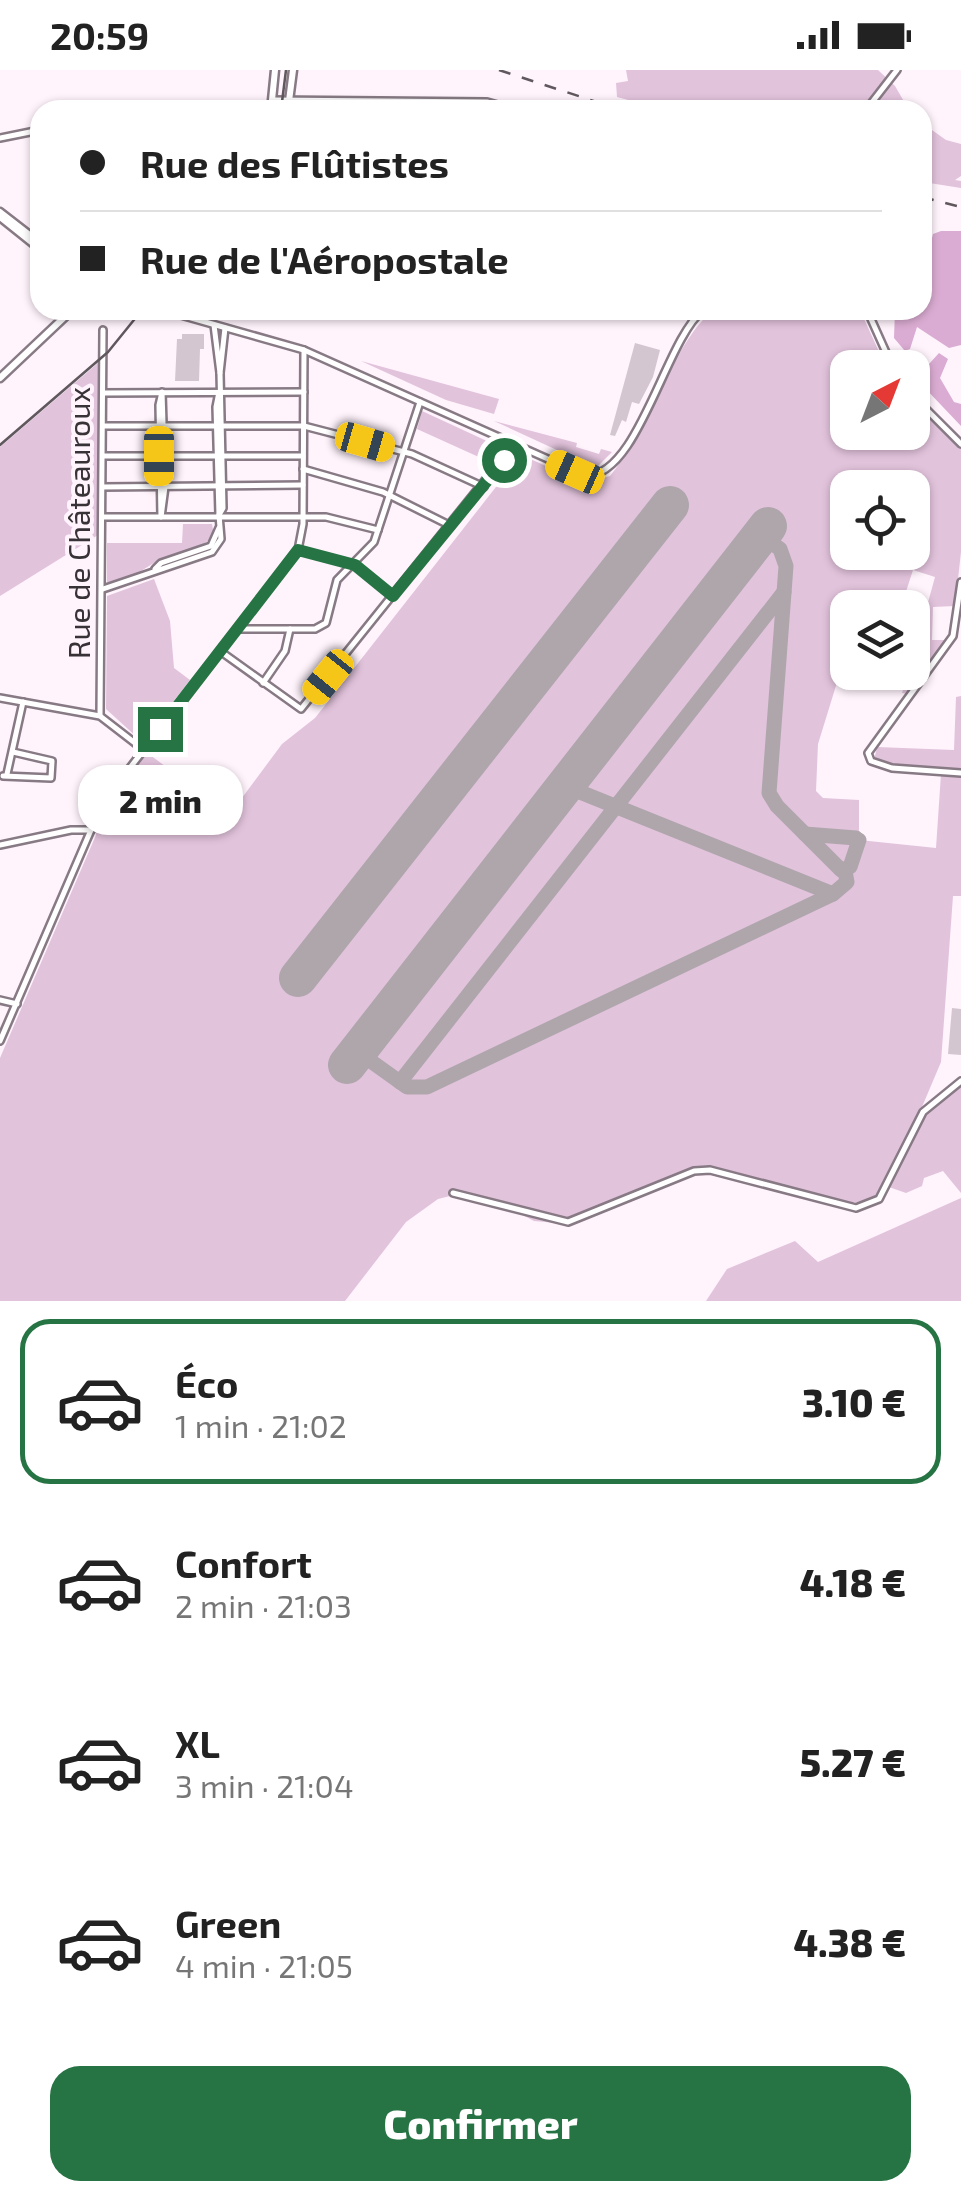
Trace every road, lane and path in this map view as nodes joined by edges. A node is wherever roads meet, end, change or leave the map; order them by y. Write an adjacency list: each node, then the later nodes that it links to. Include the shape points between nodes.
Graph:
1 (275, 70): 4 (street)
2 (293, 70): 5 (street)
3 (896, 70): 6 (street)
4 (272, 100)
5 (289, 100)
6 (873, 100)
7 (30, 132): 8 (street)
8 (0, 138)
9 (0, 215): 10 (street)
10 (30, 238)
11 (61, 320): 21 (street)
12 (197, 320): 15 (street)
13 (694, 320): 32 (street, via 642,419 602,474 586,476)
14 (871, 320): 19 (street)
15 (214, 325): 16 (street); 20 (street)
16 (224, 328): 18 (street); 20 (street)
17 (103, 330): 25 (street, Rue de Châteauroux)
18 (304, 350): 24 (street); 26 (street)
19 (885, 350)
20 (220, 372): 23 (street)
21 (0, 378)
22 (162, 392): 23 (street); 25 (street); 30 (street)
23 (220, 392): 24 (street); 28 (street)
24 (304, 392): 31 (street)
25 (103, 393): 29 (street, Rue de Châteauroux)
26 (420, 402): 32 (street); 34 (street)
27 (930, 413): 33 (street)
28 (219, 425): 30 (street); 31 (street); 37 (street)
29 (104, 426): 30 (street); 35 (street, Rue de Châteauroux)
30 (162, 426): 36 (street)
31 (304, 426): 34 (street); 38 (street)
32 (514, 444): 41 (street)
33 (961, 444)
34 (404, 452): 41 (street); 45 (street)
35 (103, 456): 36 (street); 42 (street, Rue de Châteauroux)
36 (162, 456): 37 (street); 43 (street)
37 (219, 456): 38 (street); 44 (street)
38 (303, 456): 39 (street)
39 (303, 469): 40 (street); 45 (street)
40 (304, 485): 44 (street); 47 (street)
41 (484, 486): 50 (street)
42 (104, 487): 43 (street); 48 (street, Rue de Châteauroux)
43 (162, 487): 44 (street); 49 (street)
44 (219, 487): 46 (street)
45 (390, 495): 50 (street); 51 (street)
46 (219, 515): 47 (street); 49 (street); 55 (street, via 210,546 162,562 145,578)
47 (303, 516): 51 (street); 52 (street)
48 (103, 517): 49 (street); 55 (street, Rue de Châteauroux)
49 (162, 517)
50 (451, 526): 56 (street)
51 (378, 530): 53 (street, via 370,549)
52 (298, 550): 53 (street); 57 (street)
53 (351, 564): 56 (street); 58 (street, via 337,580 326,623)
54 (961, 582): 66 (street, via 954,636 868,751 869,759 892,768)
55 (103, 589): 63 (street, Rue de Châteauroux)
56 (393, 596): 60 (street, via 300,709)
57 (237, 629): 58 (street); 59 (street)
58 (290, 629): 60 (street, via 285,651)
59 (220, 650): 60 (street); 64 (street)
60 (262, 683)
61 (0, 698): 62 (street)
62 (23, 702): 63 (street); 65 (street)
63 (100, 716): 64 (street)
64 (144, 750): 68 (street, via 92,818)
65 (14, 752): 67 (street); 67 (street, via 52,761 51,778)
66 (961, 773)
67 (2, 777)
68 (91, 830): 69 (street); 71 (street)
69 (0, 845)
70 (0, 1000): 71 (street)
71 (16, 1004): 72 (street)
72 (1, 1039)
73 (961, 1081): 74 (street, via 923,1112 879,1199 856,1208 710,1170 568,1222)
74 (453, 1193)

